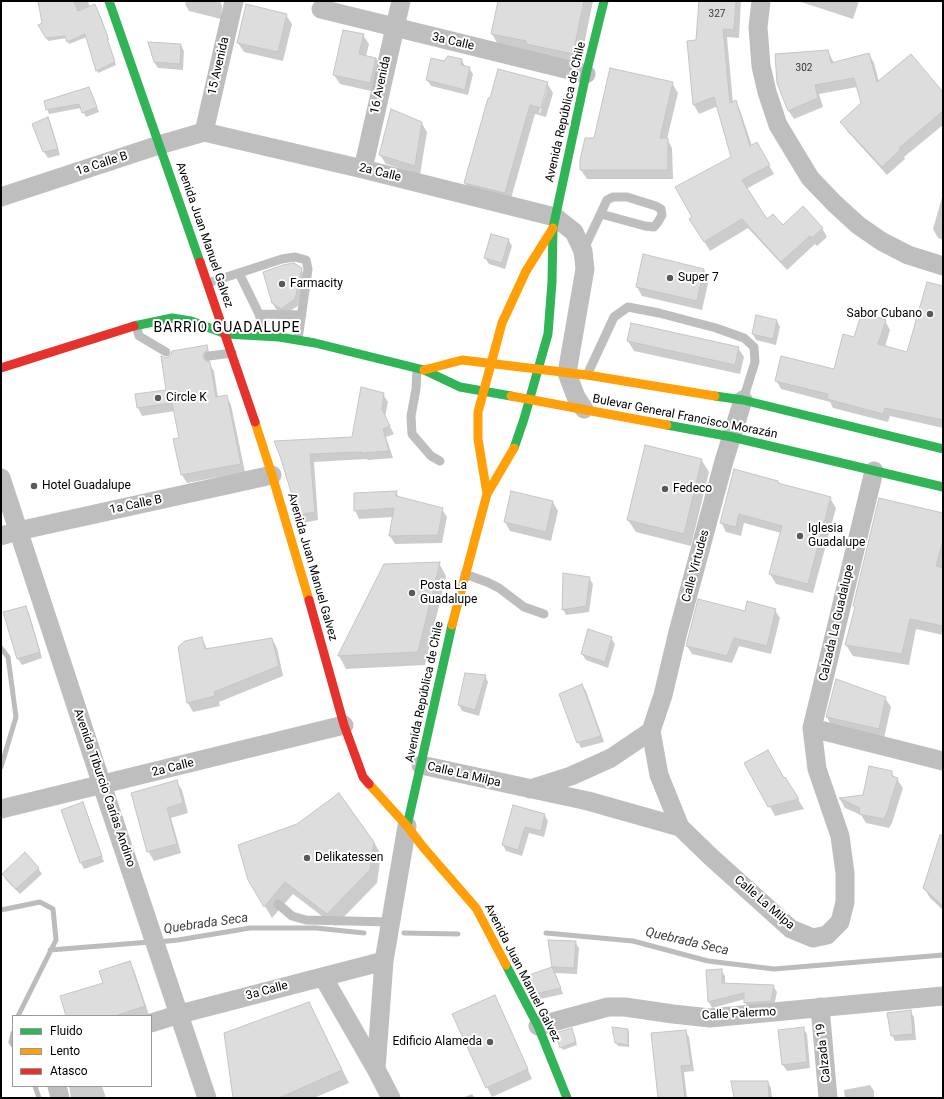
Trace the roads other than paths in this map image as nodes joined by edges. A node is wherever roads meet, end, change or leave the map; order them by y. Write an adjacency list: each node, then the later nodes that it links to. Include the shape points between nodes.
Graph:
1 (109, 1): 10 (street, Avenida Juan Manuel Galvez)
2 (234, 1): 9 (street, 15 Avenida)
3 (401, 1): 7 (street, 16 Avenida)
4 (604, 1): 8 (street, Avenida República de Chile)
5 (761, 1): 16 (street, via 758,27 761,66 767,92 778,125 810,178 858,225 881,241 908,255)
6 (321, 9): 7 (street, 3a Calle)
7 (394, 28): 8 (street, 3a Calle); 11 (street, 16 Avenida)
8 (586, 74): 14 (street, Avenida República de Chile)
9 (204, 132): 10 (street, 1a Calle B); 11 (street, 2a Calle)
10 (159, 145): 12 (street, 1a Calle B); 18 (street, Avenida Juan Manuel Galvez)
11 (363, 169): 14 (street, 2a Calle)
12 (1, 197)
13 (601, 214): 13 (lane, via 607,200 627,197 656,206 661,209 662,215 654,227); 15 (lane)
14 (554, 222): 15 (street, via 574,232); 41 (street, Avenida República de Chile, via 548,334 513,451); 41 (street, Avenida República de Chile, via 526,272 502,323 478,412 478,439)
15 (584, 251): 30 (street, via 585,269)
16 (943, 266)
17 (239, 273): 18 (lane); 19 (lane); 20 (lane, via 282,259 295,257 306,260 308,269)
18 (208, 283): 22 (street, Avenida Juan Manuel Galvez)
19 (259, 314): 20 (lane); 23 (lane)
20 (302, 315): 24 (lane)
21 (136, 325): 22 (street, Bulevar General Francisco Morazán, via 172,318 191,320); 25 (lane, via 139,336); 28 (street, Bulevar General Francisco Morazán)
22 (226, 334): 23 (street, Bulevar General Francisco Morazán); 26 (street, Avenida Juan Manuel Galvez)
23 (265, 336): 24 (street, Bulevar General Francisco Morazán)
24 (298, 339): 29 (street, Bulevar General Francisco Morazán)
25 (166, 352)
26 (232, 353): 27 (lane); 38 (street, Avenida Juan Manuel Galvez)
27 (209, 356)
28 (1, 368)
29 (420, 370): 30 (street, Bulevar General Francisco Morazán, via 462,360); 33 (street, Bulevar General Francisco Morazán, via 460,387); 36 (lane, via 411,416 412,434 431,456)
30 (559, 372): 31 (street, Bulevar General Francisco Morazán); 33 (street)
31 (587, 375): 32 (street, Bulevar General Francisco Morazán); 32 (lane, via 614,317 628,307 716,328 744,338 754,347 754,362)
32 (743, 400): 34 (street, Calle Virtudes); 35 (street, Bulevar General Francisco Morazán)
33 (584, 409): 34 (street, Bulevar General Francisco Morazán)
34 (732, 436): 37 (street, Bulevar General Francisco Morazán); 47 (street, Calle Virtudes)
35 (943, 449)
36 (440, 461)
37 (874, 471): 40 (street, Bulevar General Francisco Morazán); 46 (street, Calzada La Guadalupe)
38 (272, 475): 42 (street, 1a Calle B); 45 (street, Avenida Juan Manuel Galvez)
39 (1, 478): 42 (street, Avenida Tiburcio Carías Andino)
40 (943, 487)
41 (487, 494): 43 (street, Avenida República de Chile)
42 (10, 533): 50 (street, Avenida Tiburcio Carías Andino)
43 (465, 574): 44 (lane, via 487,582 524,607); 49 (street, Avenida República de Chile)
44 (544, 614)
45 (344, 725): 50 (street, 2a Calle); 53 (street, Avenida Juan Manuel Galvez, via 364,776)
46 (812, 728): 48 (street); 54 (street, Calle La Milpa, via 817,769 840,836 845,873 845,902 840,922 827,935 813,938 791,929)
47 (651, 731): 51 (street, via 611,758 571,776); 54 (street, Calle Virtudes, via 659,775)
48 (943, 761)
49 (421, 765): 51 (street, Calle La Milpa); 53 (street, Avenida República de Chile)
50 (102, 785): 52 (street, 2a Calle); 61 (street, Avenida Tiburcio Carías Andino)
51 (529, 790): 54 (street, Calle La Milpa, via 588,801)
52 (1, 809)
53 (407, 826): 56 (street); 63 (street, Avenida Juan Manuel Galvez, via 476,908)
54 (680, 827)
55 (278, 904): 56 (lane, via 292,916 306,920)
56 (391, 922): 57 (street)
57 (384, 962): 58 (street, 3a Calle); 64 (street)
58 (323, 976): 61 (street, 3a Calle); 64 (street)
59 (943, 996): 60 (street, Calle Palermo)
60 (820, 1007): 63 (street, Calle Palermo, via 710,1018 608,1007); 70 (street, Calzada 19)
61 (180, 1014): 62 (street, 3a Calle); 67 (street, Avenida Tiburcio Carías Andino)
62 (152, 1023)
63 (538, 1026): 69 (street, Avenida Juan Manuel Galvez)
64 (376, 1069): 68 (street)
65 (57, 1087): 66 (street)
66 (60, 1098)
67 (207, 1098)
68 (391, 1098)
69 (567, 1098)
70 (828, 1098)

